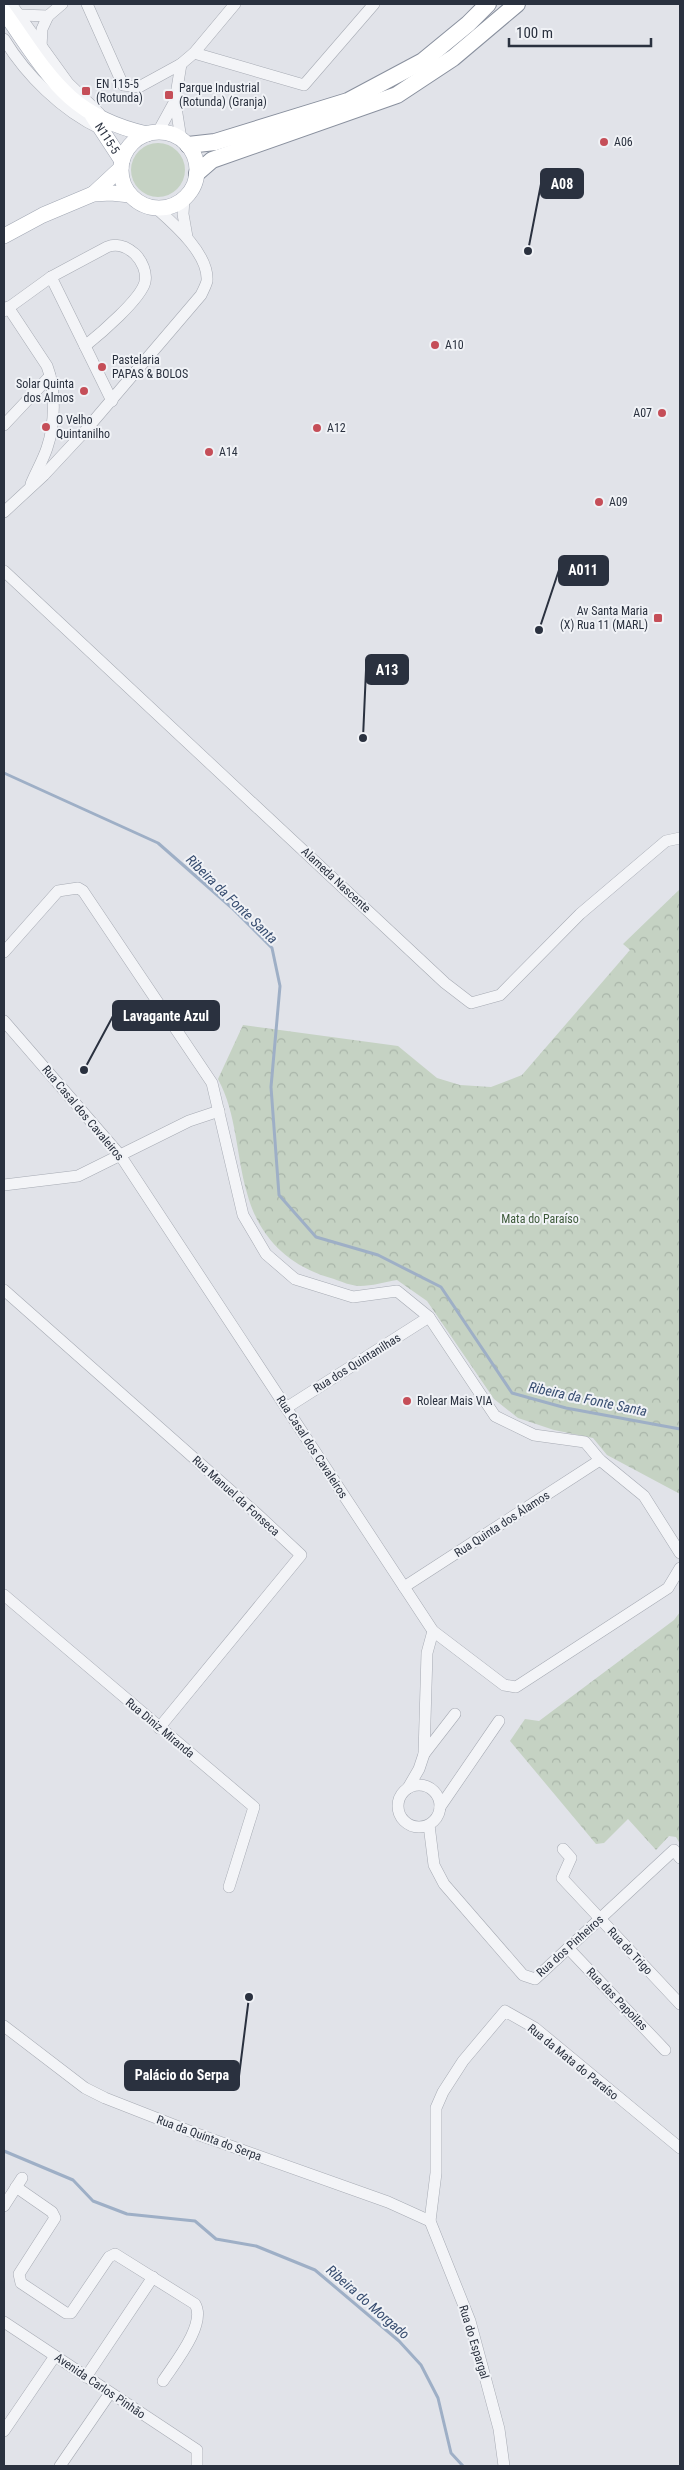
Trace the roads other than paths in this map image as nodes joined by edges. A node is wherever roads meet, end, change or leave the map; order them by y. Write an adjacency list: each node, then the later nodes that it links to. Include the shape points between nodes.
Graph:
1 (11, 4): 9 (street)
2 (62, 4): 10 (street)
3 (87, 4): 14 (street, via 123,85 139,87)
4 (374, 4): 13 (street, via 304,85)
5 (488, 4): 18 (highway, via 423,60 348,101 215,142)
6 (230, 5): 13 (street)
7 (513, 5): 20 (highway, via 452,52 353,112 212,160)
8 (4, 12): 16 (main road, via 52,80)
9 (20, 15): 10 (street); 12 (street)
10 (48, 16): 12 (street, via 42,29)
11 (4, 39): 16 (street, via 24,68 78,118)
12 (41, 48): 16 (street)
13 (194, 53): 14 (street)
14 (181, 64): 15 (street)
15 (175, 101): 17 (street); 18 (street)
16 (100, 122): 17 (main road); 19 (main road, N115-5)
17 (152, 133): 18 (main road, via 170,134); 19 (main road, via 136,140 127,150)
18 (185, 142): 20 (main road, via 197,163)
19 (121, 165): 21 (main road); 22 (main road, via 121,178)
20 (197, 173): 23 (main road)
21 (93, 194): 22 (main road); 25 (main road)
22 (130, 195): 24 (main road, via 138,202)
23 (184, 199): 24 (main road, via 166,208); 26 (street)
24 (156, 208): 26 (street)
25 (4, 236)
26 (187, 238): 31 (street, via 202,261 207,281 201,295)
27 (50, 277): 28 (street); 29 (street); 29 (street, via 115,245 131,251 144,269 146,279 143,288 108,328)
28 (6, 309): 30 (street, via 47,366)
29 (85, 346): 31 (street)
30 (50, 376): 32 (street); 33 (street, via 53,413 47,447)
31 (112, 401): 33 (street)
32 (4, 425)
33 (28, 491): 34 (street)
34 (4, 512)
35 (4, 570): 36 (street, Alameda Nascente, via 444,983 471,1003 500,995 580,914 666,841)
36 (680, 838)
37 (4, 952): 39 (street, via 58,891 78,888 85,892 204,1069 213,1086)
38 (4, 1021): 40 (street, Rua Casal dos Cavaleiros)
39 (219, 1111): 40 (street, via 189,1121); 43 (street, via 243,1215 266,1254 295,1279 353,1297 397,1292)
40 (120, 1155): 41 (street, via 78,1176); 44 (street, Rua Casal dos Cavaleiros)
41 (4, 1185)
42 (4, 1290): 53 (street, Rua Manuel da Fonseca, via 301,1556)
43 (429, 1317): 44 (street, Rua dos Quintanilhas); 45 (street, via 495,1416 534,1435 585,1442)
44 (286, 1408): 48 (street, Rua Casal dos Cavaleiros)
45 (600, 1460): 46 (street, via 644,1496); 48 (street, Rua Quinta dos Álamos)
46 (677, 1548)
47 (680, 1568): 50 (street, Rua Casal dos Cavaleiros, via 668,1588 516,1687 504,1685)
48 (404, 1588): 50 (street, Rua Casal dos Cavaleiros)
49 (4, 1595): 53 (street, Rua Diniz Miranda)
50 (433, 1631): 54 (street, via 427,1653)
51 (455, 1714): 54 (street)
52 (499, 1721): 56 (street)
53 (159, 1728): 60 (street, Rua Diniz Miranda, via 254,1807)
54 (424, 1754): 55 (street)
55 (408, 1788): 56 (street, via 420,1785 432,1789); 57 (street, via 398,1799 402,1820 414,1828)
56 (440, 1807): 57 (street, via 439,1814)
57 (429, 1825): 62 (street, Rua dos Pinheiros, via 434,1865 444,1884 523,1975 535,1979)
58 (563, 1849): 61 (street, Rua do Trigo, via 571,1858 562,1878)
59 (680, 1858): 61 (street, Rua dos Pinheiros, via 674,1850)
60 (229, 1887)
61 (600, 1918): 62 (street, Rua dos Pinheiros); 63 (street, Rua do Trigo)
62 (568, 1948): 65 (street, Rua das Papoilas)
63 (680, 2004)
64 (4, 2026): 68 (street, Rua da Quinta do Serpa, via 85,2088 105,2098 388,2202)
65 (665, 2050)
66 (680, 2148): 68 (street, Rua da Mata do Paraíso, via 535,2028 505,2012 463,2061 436,2108 436,2173)
67 (4, 2206): 69 (street, via 19,2183 52,2212 55,2218 18,2279 68,2313 75,2310 113,2254)
68 (430, 2221): 78 (street, Rua do Espargal, via 470,2321)
69 (153, 2277): 72 (street); 73 (street, via 195,2304 198,2312 192,2336)
70 (4, 2322): 71 (street, Avenida Carlos Pinhão)
71 (55, 2356): 72 (street, Avenida Carlos Pinhão); 75 (street)
72 (86, 2377): 74 (street, Avenida Carlos Pinhão)
73 (163, 2381)
74 (110, 2393): 76 (street); 77 (street, Avenida Carlos Pinhão, via 197,2450)
75 (4, 2431)
76 (60, 2466)
77 (197, 2466)
78 (504, 2466)

